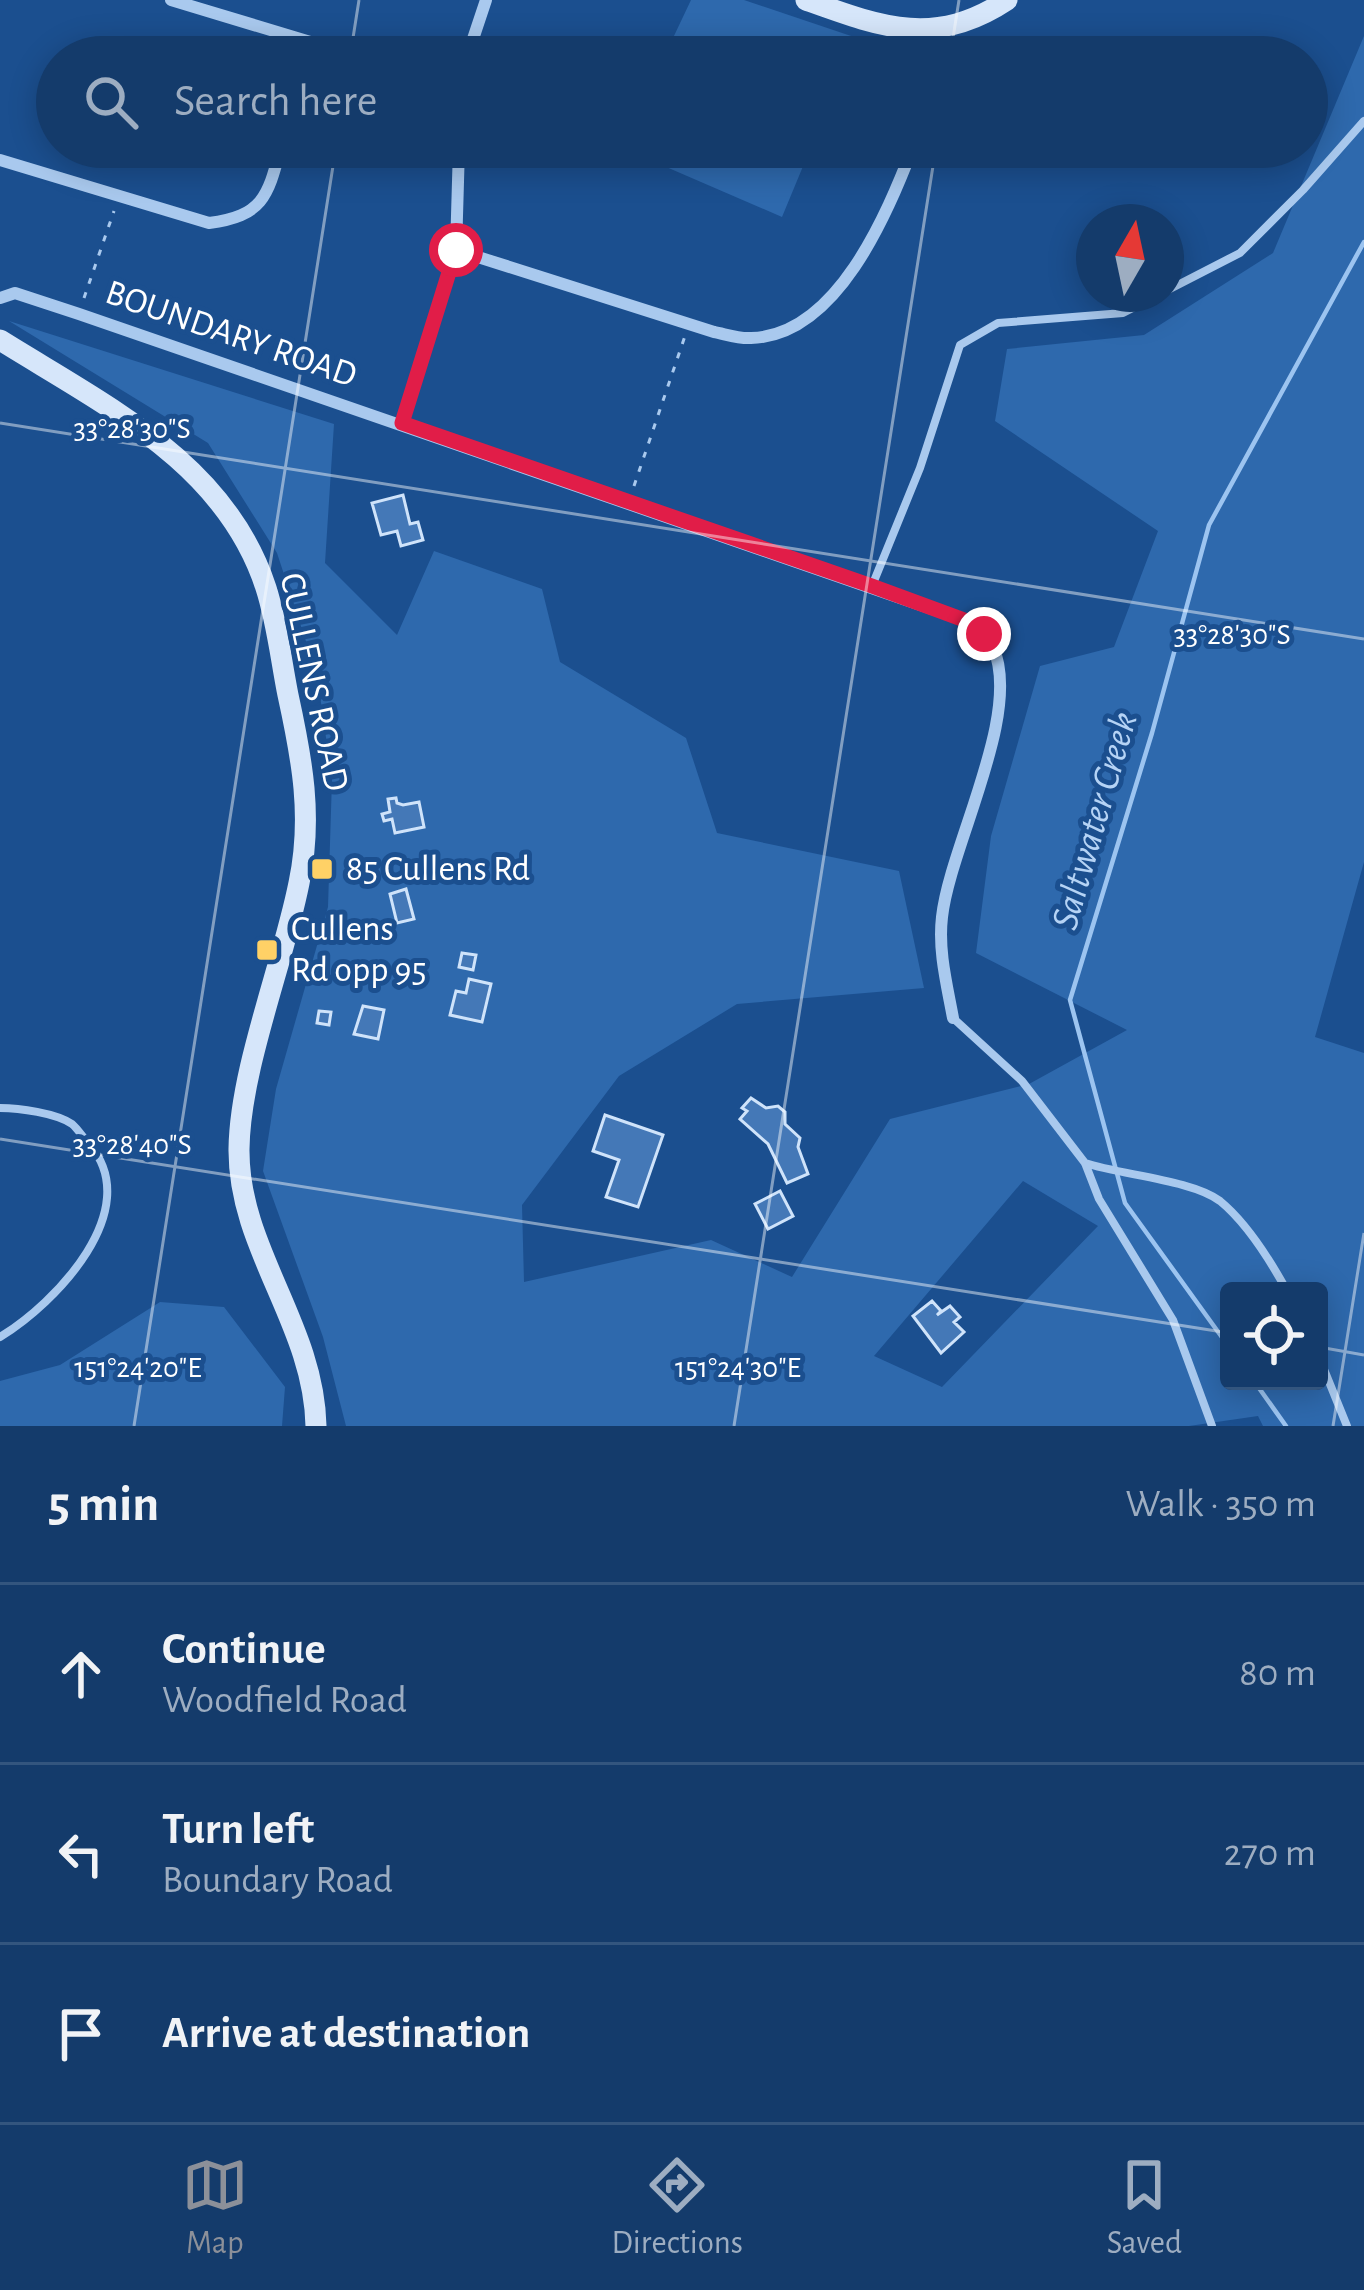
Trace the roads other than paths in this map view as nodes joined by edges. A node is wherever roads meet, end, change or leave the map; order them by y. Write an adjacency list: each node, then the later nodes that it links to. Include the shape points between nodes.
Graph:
1 (171, 0): 5 (street)
2 (486, 0): 6 (street)
3 (806, 0): 4 (main road, via 872,24 924,29 959,25)
4 (1007, 0)
5 (270, 36)
6 (474, 36)
7 (1364, 121): 9 (lane)
8 (0, 160): 10 (street, via 209,223 234,220 268,196)
9 (1328, 162)
10 (275, 168)
11 (458, 168): 14 (street)
12 (905, 168): 14 (street, via 886,216 824,305 788,331 750,339)
13 (1323, 168): 15 (lane, via 1240,253)
14 (456, 250): 19 (street)
15 (1184, 281)
16 (0, 298): 19 (street, BOUNDARY ROAD, via 15,293)
17 (1125, 312): 20 (lane, via 998,322 960,345)
18 (0, 340): 27 (main road, CULLENS ROAD, via 177,456 226,509 267,589 308,829 242,1118 240,1183 302,1342)
19 (402, 423): 20 (street, BOUNDARY ROAD)
20 (872, 586): 21 (street, BOUNDARY ROAD, via 967,621 984,634 998,672 999,713 942,911)
21 (953, 1018): 23 (lane, via 1022,1081)
22 (0, 1108): 25 (lane, via 70,1123 105,1163 108,1209 80,1263 31,1318)
23 (1085, 1163): 24 (lane, via 1218,1199); 28 (lane, via 1173,1320)
24 (1281, 1282)
25 (0, 1337)
26 (1328, 1379): 29 (lane)
27 (316, 1426)
28 (1212, 1426)
29 (1347, 1426)

